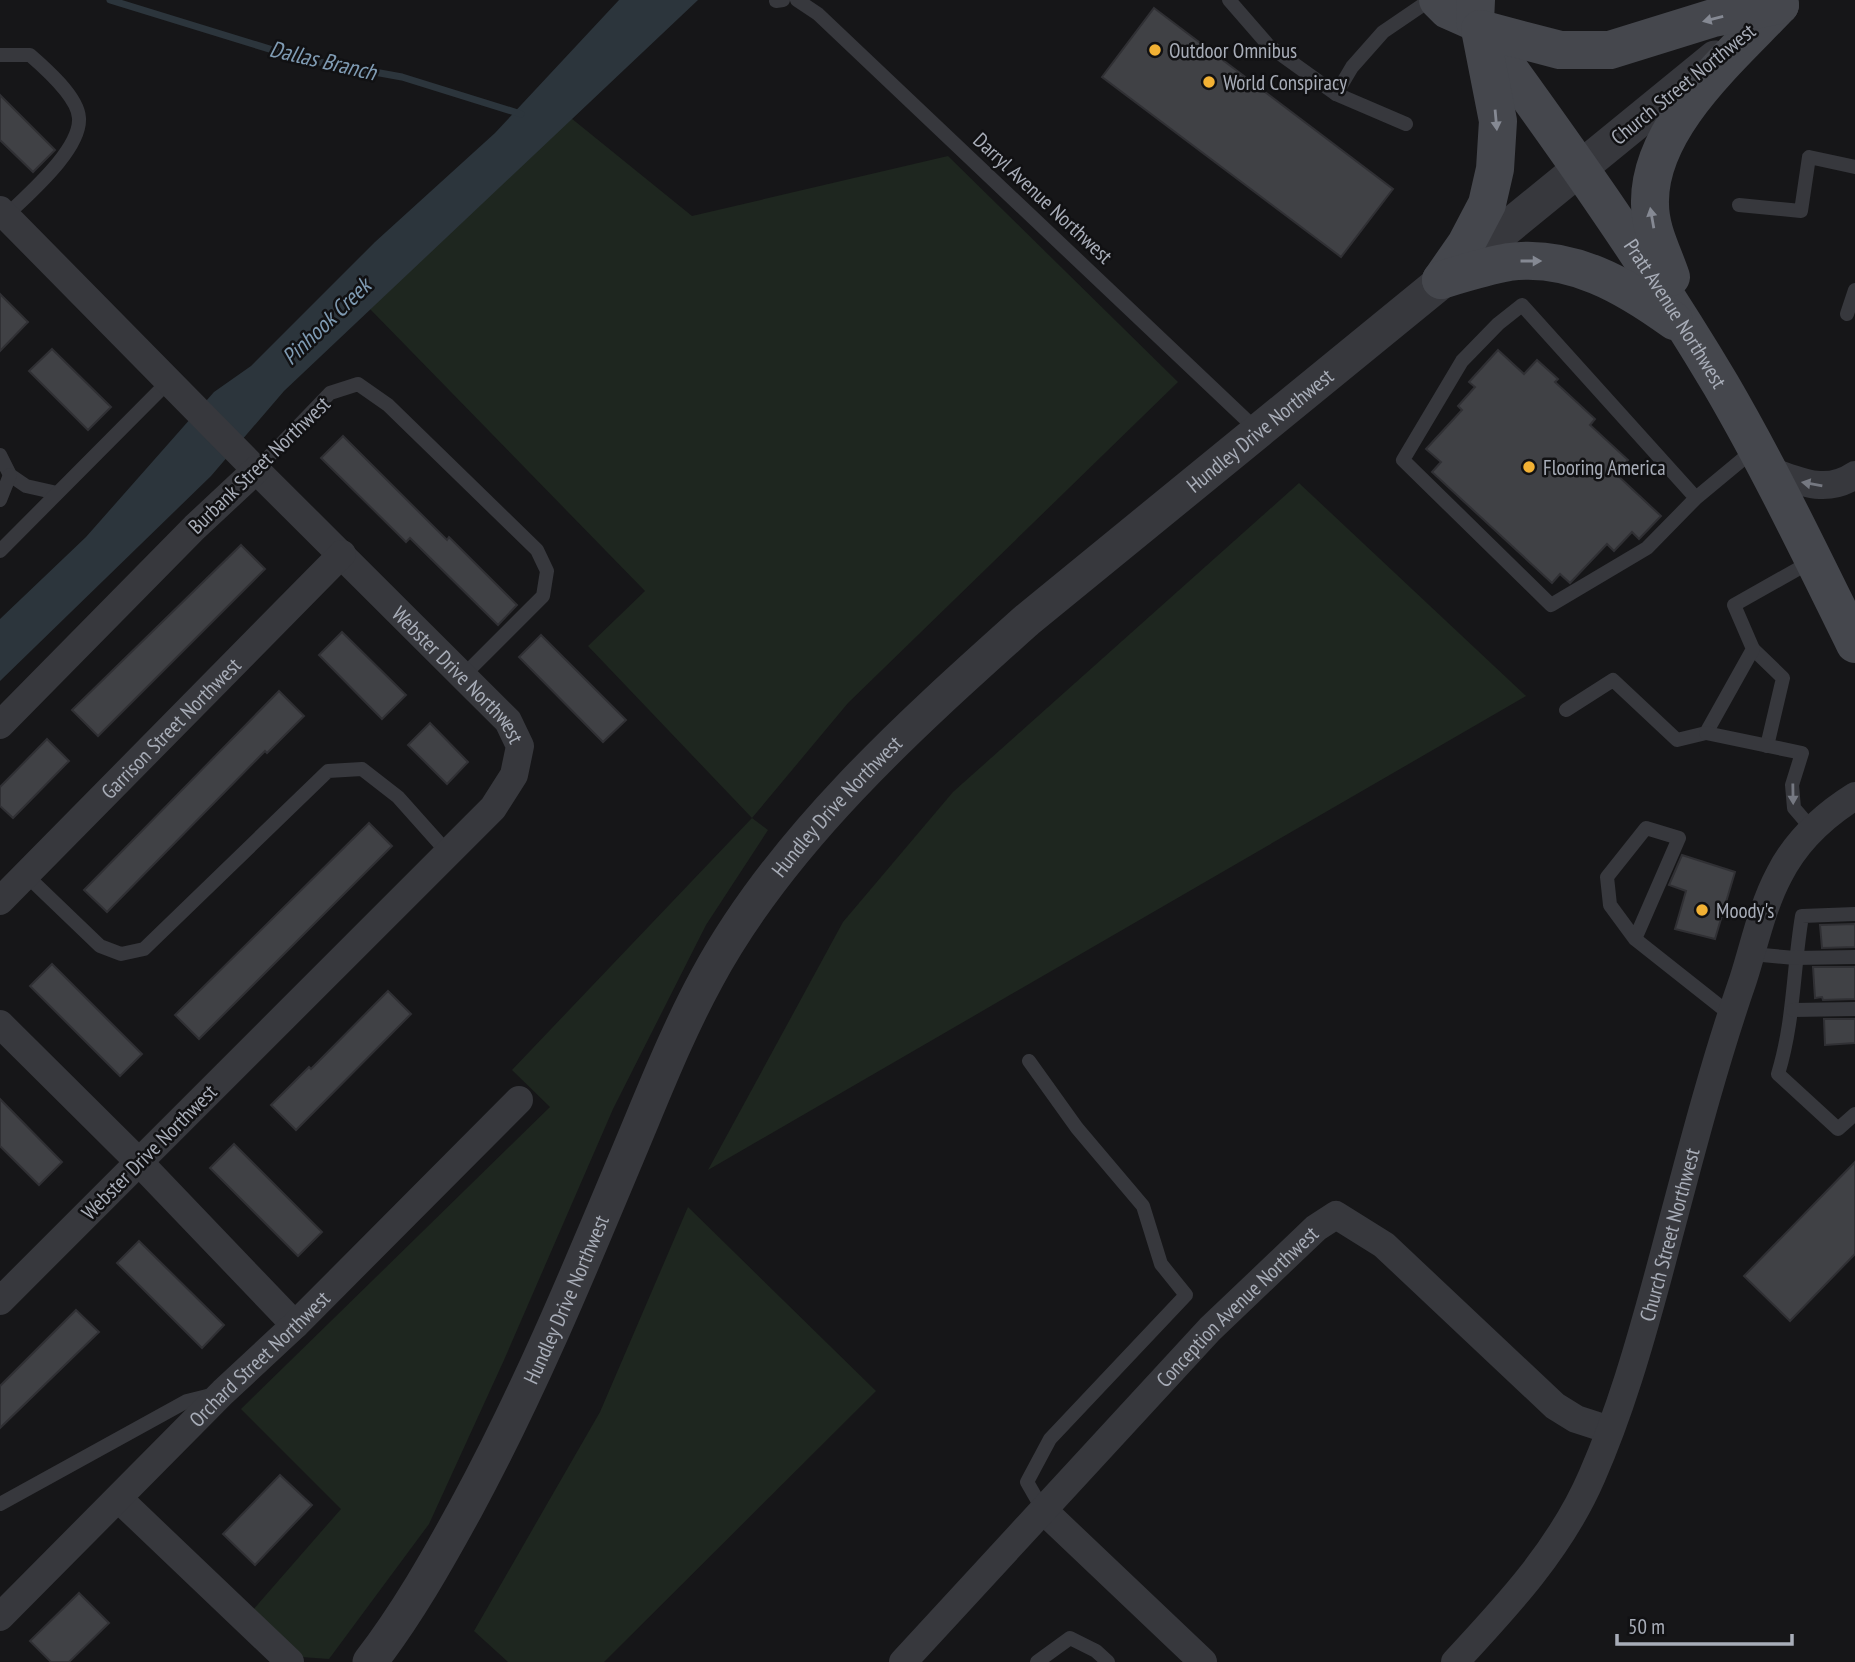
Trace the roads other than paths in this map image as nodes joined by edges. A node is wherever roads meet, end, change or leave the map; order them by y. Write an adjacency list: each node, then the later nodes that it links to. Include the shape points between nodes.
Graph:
1 (797, 0): 19 (lane, Darryl Avenue Northwest)
2 (1229, 0): 8 (lane, via 1269,46)
3 (1430, 0): 8 (lane, via 1383,32 1352,67)
4 (1438, 0): 6 (main road, via 1448,10)
5 (1783, 3): 6 (main road, one-way to 6, via 1713,18 1610,50 1560,50); 10 (street, Church Street Northwest); 17 (main road, one-way to 5, via 1654,230 1652,180 1675,124 1712,77)
6 (1477, 17): 10 (main road, Pratt Avenue Northwest); 14 (main road, one-way to 14, via 1498,121 1495,169 1487,204)
7 (0, 55): 13 (lane, via 30,55 53,74 79,117 76,137 55,166)
8 (1336, 94): 9 (lane)
9 (1406, 124)
10 (1579, 167): 14 (street, Hundley Drive Northwest); 17 (main road, Pratt Avenue Northwest)
11 (1855, 167): 12 (lane, via 1809,157 1801,211)
12 (1739, 205)
13 (3, 213): 18 (street, Webster Drive Northwest)
14 (1441, 280): 17 (main road, one-way to 17, via 1512,262 1540,261 1610,280); 19 (street, Hundley Drive Northwest)
15 (1855, 290): 16 (lane)
16 (1847, 314)
17 (1687, 330): 21 (main road, Pratt Avenue Northwest)
18 (175, 386): 22 (street, Webster Drive Northwest); 25 (lane)
19 (1257, 430): 66 (street, Hundley Drive Northwest, via 942,696 839,802 741,922 707,977 672,1050 538,1367 498,1449 447,1543)
20 (0, 455): 23 (lane)
21 (1762, 459): 24 (street, one-way to 21, via 1827,487 1798,482); 26 (lane); 30 (main road, Pratt Avenue Northwest)
22 (256, 470): 29 (street, Webster Drive Northwest); 33 (lane, Burbank Street Northwest, via 330,393 358,384 388,405 537,550 547,571 543,596); 35 (street, Burbank Street Northwest)
23 (10, 475): 25 (lane, via 26,486); 27 (lane)
24 (1855, 475)
25 (57, 493): 28 (lane)
26 (1696, 498): 26 (lane, via 1647,548 1550,605 1403,460 1462,360 1522,306)
27 (0, 500)
28 (0, 551)
29 (342, 554): 33 (street, Webster Drive Northwest); 41 (street, Garrison Street Northwest)
30 (1813, 560): 31 (main road, Pratt Avenue Northwest); 32 (lane, via 1734,605)
31 (1855, 644)
32 (1754, 649): 36 (lane); 37 (lane, via 1783,678)
33 (464, 675): 40 (street, Webster Drive Northwest, via 508,721 520,746 514,775 493,808)
34 (1566, 710): 36 (lane, via 1613,680 1678,740)
35 (0, 725)
36 (1706, 733): 37 (lane)
37 (1767, 746): 39 (lane, one-way to 39, via 1802,753 1792,785 1794,808)
38 (1855, 796): 39 (street, Church Street Northwest)
39 (1812, 829): 45 (street, Church Street Northwest, via 1779,875)
40 (448, 853): 41 (lane, via 398,797 362,769 328,771 144,949 121,954 100,946); 55 (street, Webster Drive Northwest)
41 (26, 875): 42 (street, Garrison Street Northwest)
42 (0, 901)
43 (1855, 914): 47 (lane, via 1802,916)
44 (1635, 939): 44 (lane, via 1609,905 1607,877 1646,828 1679,838); 50 (lane)
45 (1752, 954): 47 (lane); 50 (street, Church Street Northwest)
46 (1855, 957): 47 (lane)
47 (1795, 958): 49 (lane)
48 (1855, 1009): 49 (lane)
49 (1793, 1010): 54 (lane, via 1777,1074 1838,1129)
50 (1731, 1015): 59 (street, Church Street Northwest, via 1636,1355)
51 (0, 1024): 55 (street)
52 (1029, 1061): 62 (lane, via 1077,1128 1143,1206 1161,1264 1186,1296 1050,1439 1027,1482)
53 (519, 1100): 57 (street, Orchard Street Northwest)
54 (1855, 1114)
55 (139, 1162): 56 (street, Webster Drive Northwest); 57 (street)
56 (0, 1301)
57 (295, 1325): 58 (street, Orchard Street Northwest)
58 (223, 1392): 60 (street, Orchard Street Northwest); 61 (lane, via 187,1401)
59 (1610, 1430): 62 (street, Conception Avenue Northwest, via 1576,1419 1555,1406 1384,1245 1336,1215 1315,1228 1210,1329); 70 (street, Church Street Northwest, via 1569,1523 1511,1601)
60 (119, 1499): 63 (street, Orchard Street Northwest); 65 (street)
61 (0, 1504)
62 (1043, 1510): 64 (street, Conception Avenue Northwest); 69 (street)
63 (0, 1617)
64 (914, 1658)
65 (290, 1662)
66 (370, 1662)
67 (1037, 1662): 68 (lane, via 1070,1638)
68 (1108, 1662)
69 (1203, 1662)
70 (1455, 1662)

